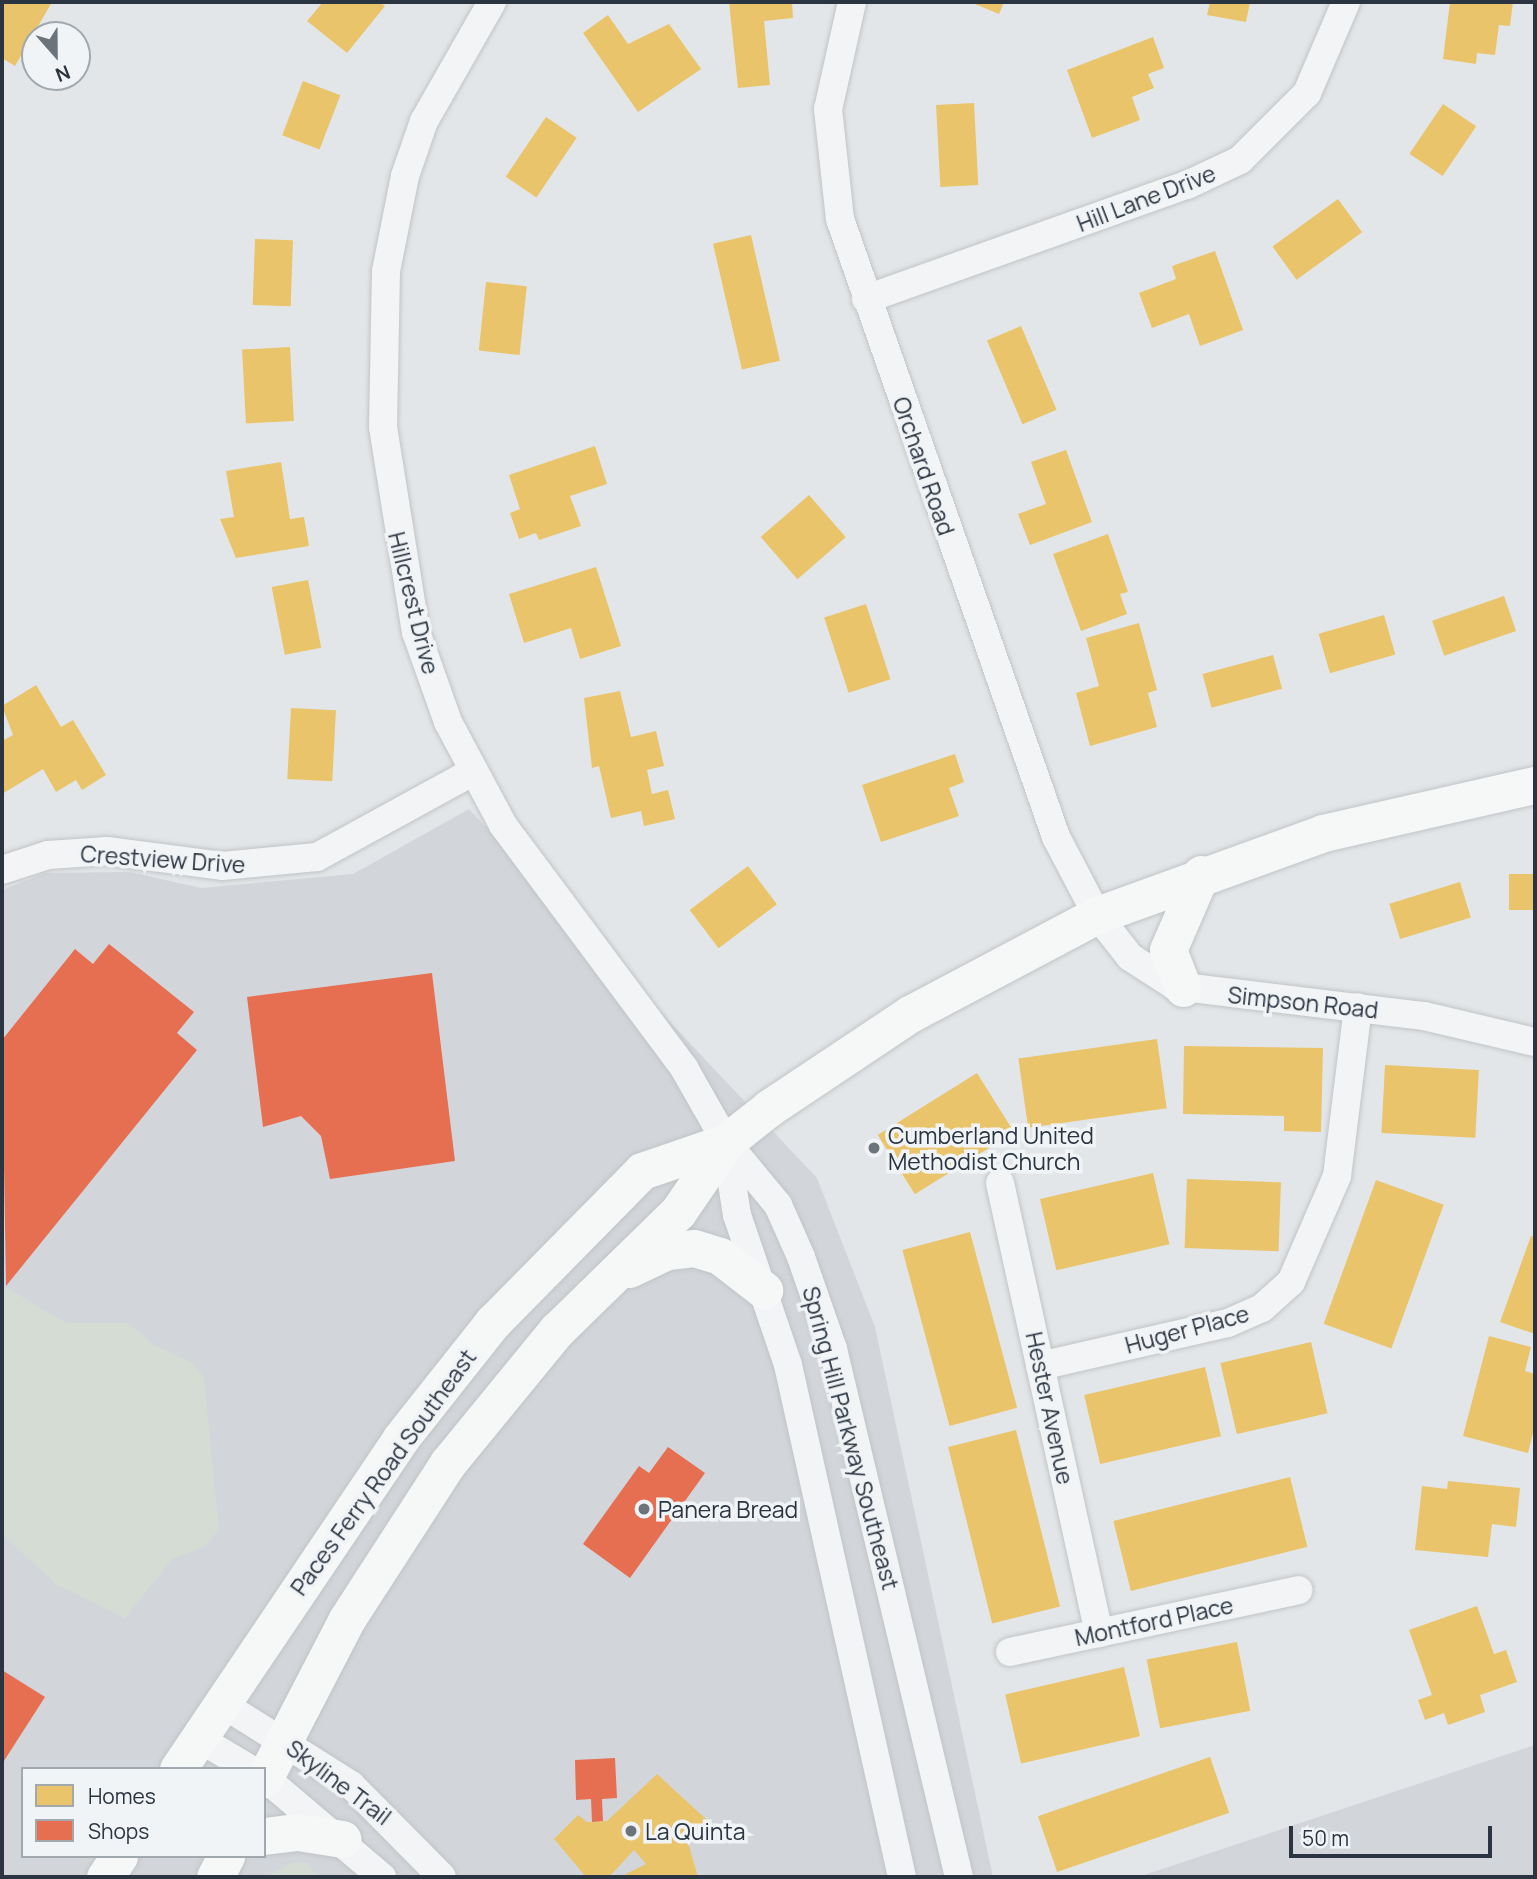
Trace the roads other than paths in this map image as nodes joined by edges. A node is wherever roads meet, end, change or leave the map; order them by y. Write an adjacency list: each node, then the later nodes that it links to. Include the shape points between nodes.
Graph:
1 (492, 2): 5 (street, Hillcrest Drive, via 424,121 405,176 386,271 380,365 389,487 406,592 434,685)
2 (852, 2): 4 (street, Orchard Road, via 828,109 827,144 839,219)
3 (1346, 2): 4 (street, Hill Lane Drive, via 1307,93 1240,160 1187,185)
4 (866, 299): 9 (street, Orchard Road, via 1056,837)
5 (472, 772): 7 (street, Crestview Drive, via 317,857 222,866 107,851 48,855); 13 (street, Hillcrest Drive, via 523,856 684,1068)
6 (1535, 785): 8 (main road, Paces Ferry Road Southeast, via 1391,814)
7 (2, 870)
8 (1200, 874): 9 (main road, Paces Ferry Road Southeast); 10 (main road, via 1168,950)
9 (1097, 915): 10 (street, Simpson Road, via 1147,972); 13 (main road, Paces Ferry Road Southeast, via 878,1034)
10 (1183, 988): 11 (street, Simpson Road)
11 (1358, 1007): 12 (street, Simpson Road); 17 (street, Huger Place, via 1337,1176 1309,1249 1286,1287 1262,1308 1228,1323)
12 (1535, 1042)
13 (726, 1142): 15 (main road, Paces Ferry Road Southeast, via 678,1212); 16 (street, Spring Hill Parkway Southeast, via 737,1215); 21 (main road, Paces Ferry Road Southeast, via 642,1171 502,1312 401,1438); 37 (street, Spring Hill Parkway Southeast, via 778,1205 820,1307)
14 (1000, 1183): 17 (street, Hester Avenue)
15 (603, 1281): 16 (main road, via 667,1251 694,1248 720,1256); 23 (main road, Paces Ferry Road Southeast, via 485,1417 414,1510)
16 (764, 1290): 36 (street, Spring Hill Parkway Southeast, via 788,1365)
17 (1040, 1366): 19 (street, Hester Avenue)
18 (1298, 1590): 19 (street, Montford Place)
19 (1099, 1633): 20 (street, Montford Place)
20 (1010, 1652)
21 (221, 1703): 22 (main road, Paces Ferry Road Southeast); 23 (street, Skyline Trail)
22 (198, 1738): 24 (main road, Paces Ferry Road Southeast); 25 (street, Skyline Trail)
23 (284, 1740): 26 (main road, Paces Ferry Road Southeast); 35 (street, Skyline Trail, via 376,1805)
24 (179, 1767)
25 (247, 1767)
26 (266, 1774)
27 (266, 1780): 29 (street, Skyline Trail)
28 (266, 1836): 29 (main road, via 298,1832)
29 (342, 1839): 34 (street, Skyline Trail)
30 (118, 1858): 32 (main road)
31 (225, 1858): 33 (main road)
32 (105, 1877)
33 (215, 1877)
34 (382, 1877)
35 (442, 1877)
36 (902, 1877)
37 (959, 1877)

